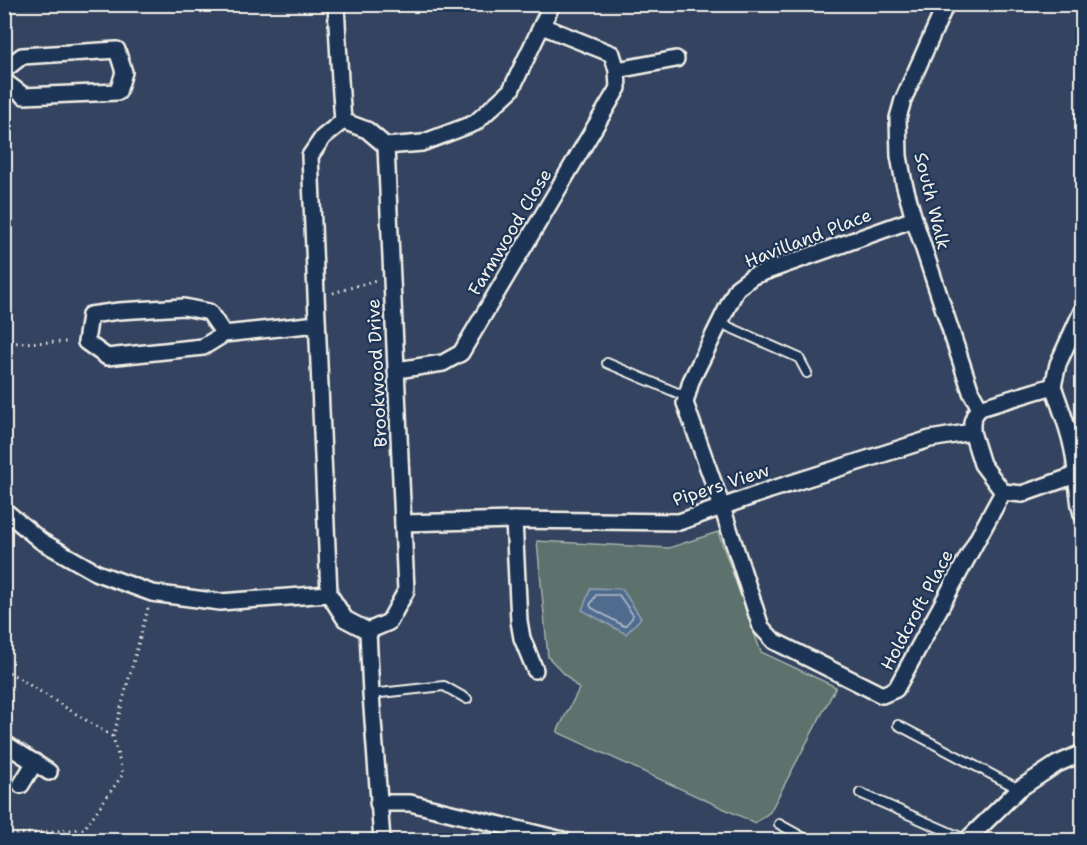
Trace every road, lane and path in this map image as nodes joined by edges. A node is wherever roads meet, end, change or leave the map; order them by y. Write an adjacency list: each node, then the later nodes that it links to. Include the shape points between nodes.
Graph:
1 (336, 4): 9 (street)
2 (552, 4): 4 (street)
3 (946, 4): 11 (street, South Walk, via 898,118 899,156)
4 (542, 26): 7 (street, via 612,54); 10 (street, via 511,90 476,123 422,143)
5 (676, 59): 7 (street)
6 (4, 70): 8 (street, via 22,56 117,50 124,72 118,92 24,96)
7 (617, 70): 21 (street, Farmwood Close, via 618,88 461,353 443,363)
8 (4, 81)
9 (343, 121): 10 (street, via 367,130); 13 (street, via 323,137 310,156)
10 (386, 146): 12 (street, Brookwood Drive)
11 (914, 219): 15 (street, Havilland Place, via 753,276 737,288); 25 (street, South Walk, via 971,392)
12 (392, 275): 13 (path); 21 (street, Brookwood Drive)
13 (316, 298): 16 (street)
14 (1083, 311): 23 (street, via 1058,364)
15 (720, 323): 22 (lane, via 799,358); 24 (street, Havilland Place)
16 (317, 324): 17 (street); 36 (street)
17 (224, 334): 18 (street, via 203,347 107,357); 18 (street, via 209,312 184,307 90,315)
18 (86, 342): 19 (path)
19 (4, 343)
20 (608, 363): 24 (lane)
21 (397, 370): 34 (street, Brookwood Drive)
22 (807, 373)
23 (1053, 386): 25 (street); 27 (street)
24 (687, 397): 30 (street, via 685,403)
25 (980, 408): 26 (street, via 972,422)
26 (972, 432): 29 (street, via 982,464); 30 (street, Pipers View, via 930,438)
27 (1079, 458): 28 (street)
28 (1076, 475): 29 (street, via 1022,495); 31 (street)
29 (1003, 492): 30 (street, Holdcroft Place, via 896,689 882,695 774,641 761,627)
30 (722, 507): 33 (street, Pipers View, via 679,522)
31 (1083, 514)
32 (6, 515): 35 (street, via 41,541 97,573)
33 (514, 520): 34 (street, Pipers View); 39 (street, via 519,621)
34 (403, 523): 37 (street, Brookwood Drive, via 406,591 390,622)
35 (152, 593): 36 (street, via 220,602); 43 (path)
36 (329, 594): 37 (street, via 345,619)
37 (368, 631): 40 (street)
38 (4, 669): 43 (path)
39 (535, 670)
40 (371, 694): 41 (lane, via 444,686); 51 (street)
41 (467, 699)
42 (898, 725): 49 (lane)
43 (113, 737): 53 (path, via 123,774 84,829)
44 (4, 743): 46 (street)
45 (1083, 753): 49 (street, via 1057,764)
46 (35, 762): 47 (street); 48 (street)
47 (50, 772)
48 (21, 785)
49 (1019, 789): 57 (street)
50 (860, 793): 57 (lane)
51 (378, 803): 54 (street); 55 (street, via 410,803)
52 (779, 824): 56 (lane)
53 (4, 835)
54 (382, 840)
55 (563, 840)
56 (808, 840)
57 (967, 840)

